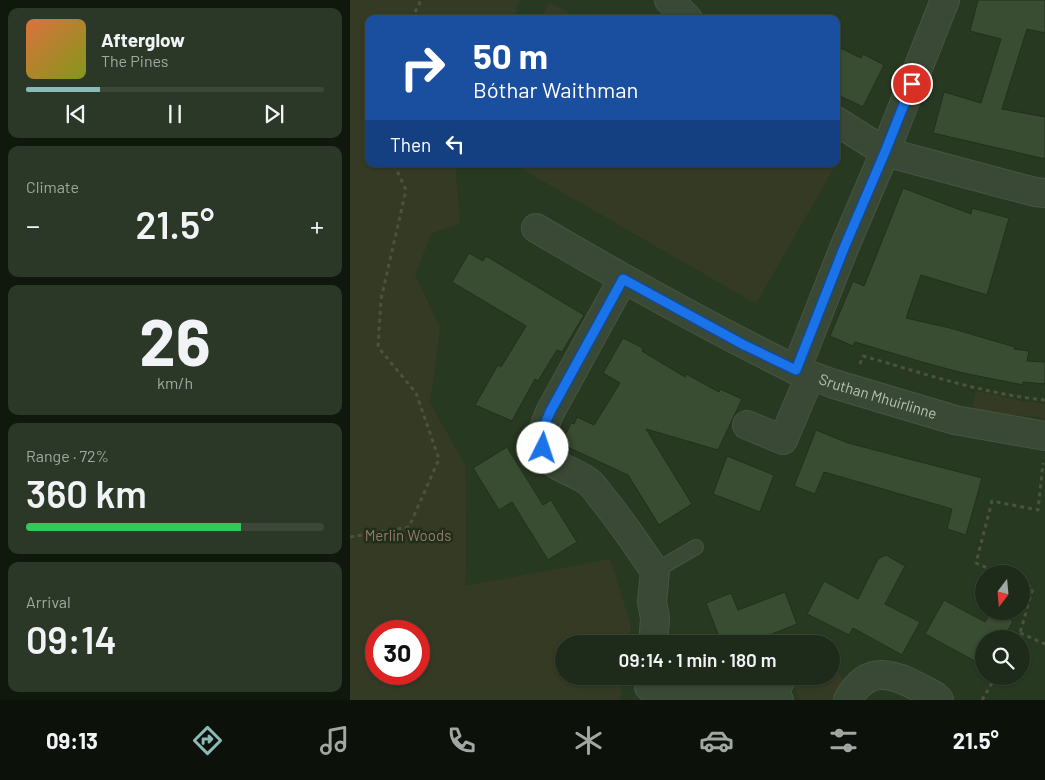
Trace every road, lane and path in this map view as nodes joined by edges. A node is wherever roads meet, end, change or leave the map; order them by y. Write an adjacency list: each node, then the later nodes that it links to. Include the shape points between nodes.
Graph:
1 (420, 0): 4 (path)
2 (669, 0): 5 (street)
3 (945, 0): 7 (street)
4 (414, 15)
5 (684, 15)
6 (840, 124): 7 (street)
7 (885, 152): 9 (street); 13 (street, via 844,248)
8 (395, 167): 17 (path, via 406,190 381,299 378,347 416,393 439,459 409,527)
9 (1045, 194)
10 (536, 228): 11 (street, Sruthan Mhuirlinne)
11 (623, 279): 13 (street, Sruthan Mhuirlinne); 20 (street, via 550,412 542,430 542,439 546,455 554,464 590,483)
12 (858, 370): 14 (path, via 863,356 961,384 1020,398)
13 (803, 373): 15 (street, via 783,440); 16 (street, Sruthan Mhuirlinne)
14 (1045, 400)
15 (747, 425)
16 (1044, 446): 19 (path, via 1038,510 992,502 976,562)
17 (350, 537)
18 (696, 546): 20 (lane)
19 (982, 565)
20 (655, 571): 23 (street)
21 (1030, 587): 22 (path, via 1033,588)
22 (1030, 598)
23 (654, 635)
24 (1030, 637): 25 (path)
25 (1045, 644)
26 (991, 685): 31 (path)
27 (649, 688): 28 (street, via 689,686 719,687 734,692)
28 (782, 692)
29 (848, 700): 30 (street, via 859,684 884,675 904,679)
30 (939, 700)
31 (982, 700)

